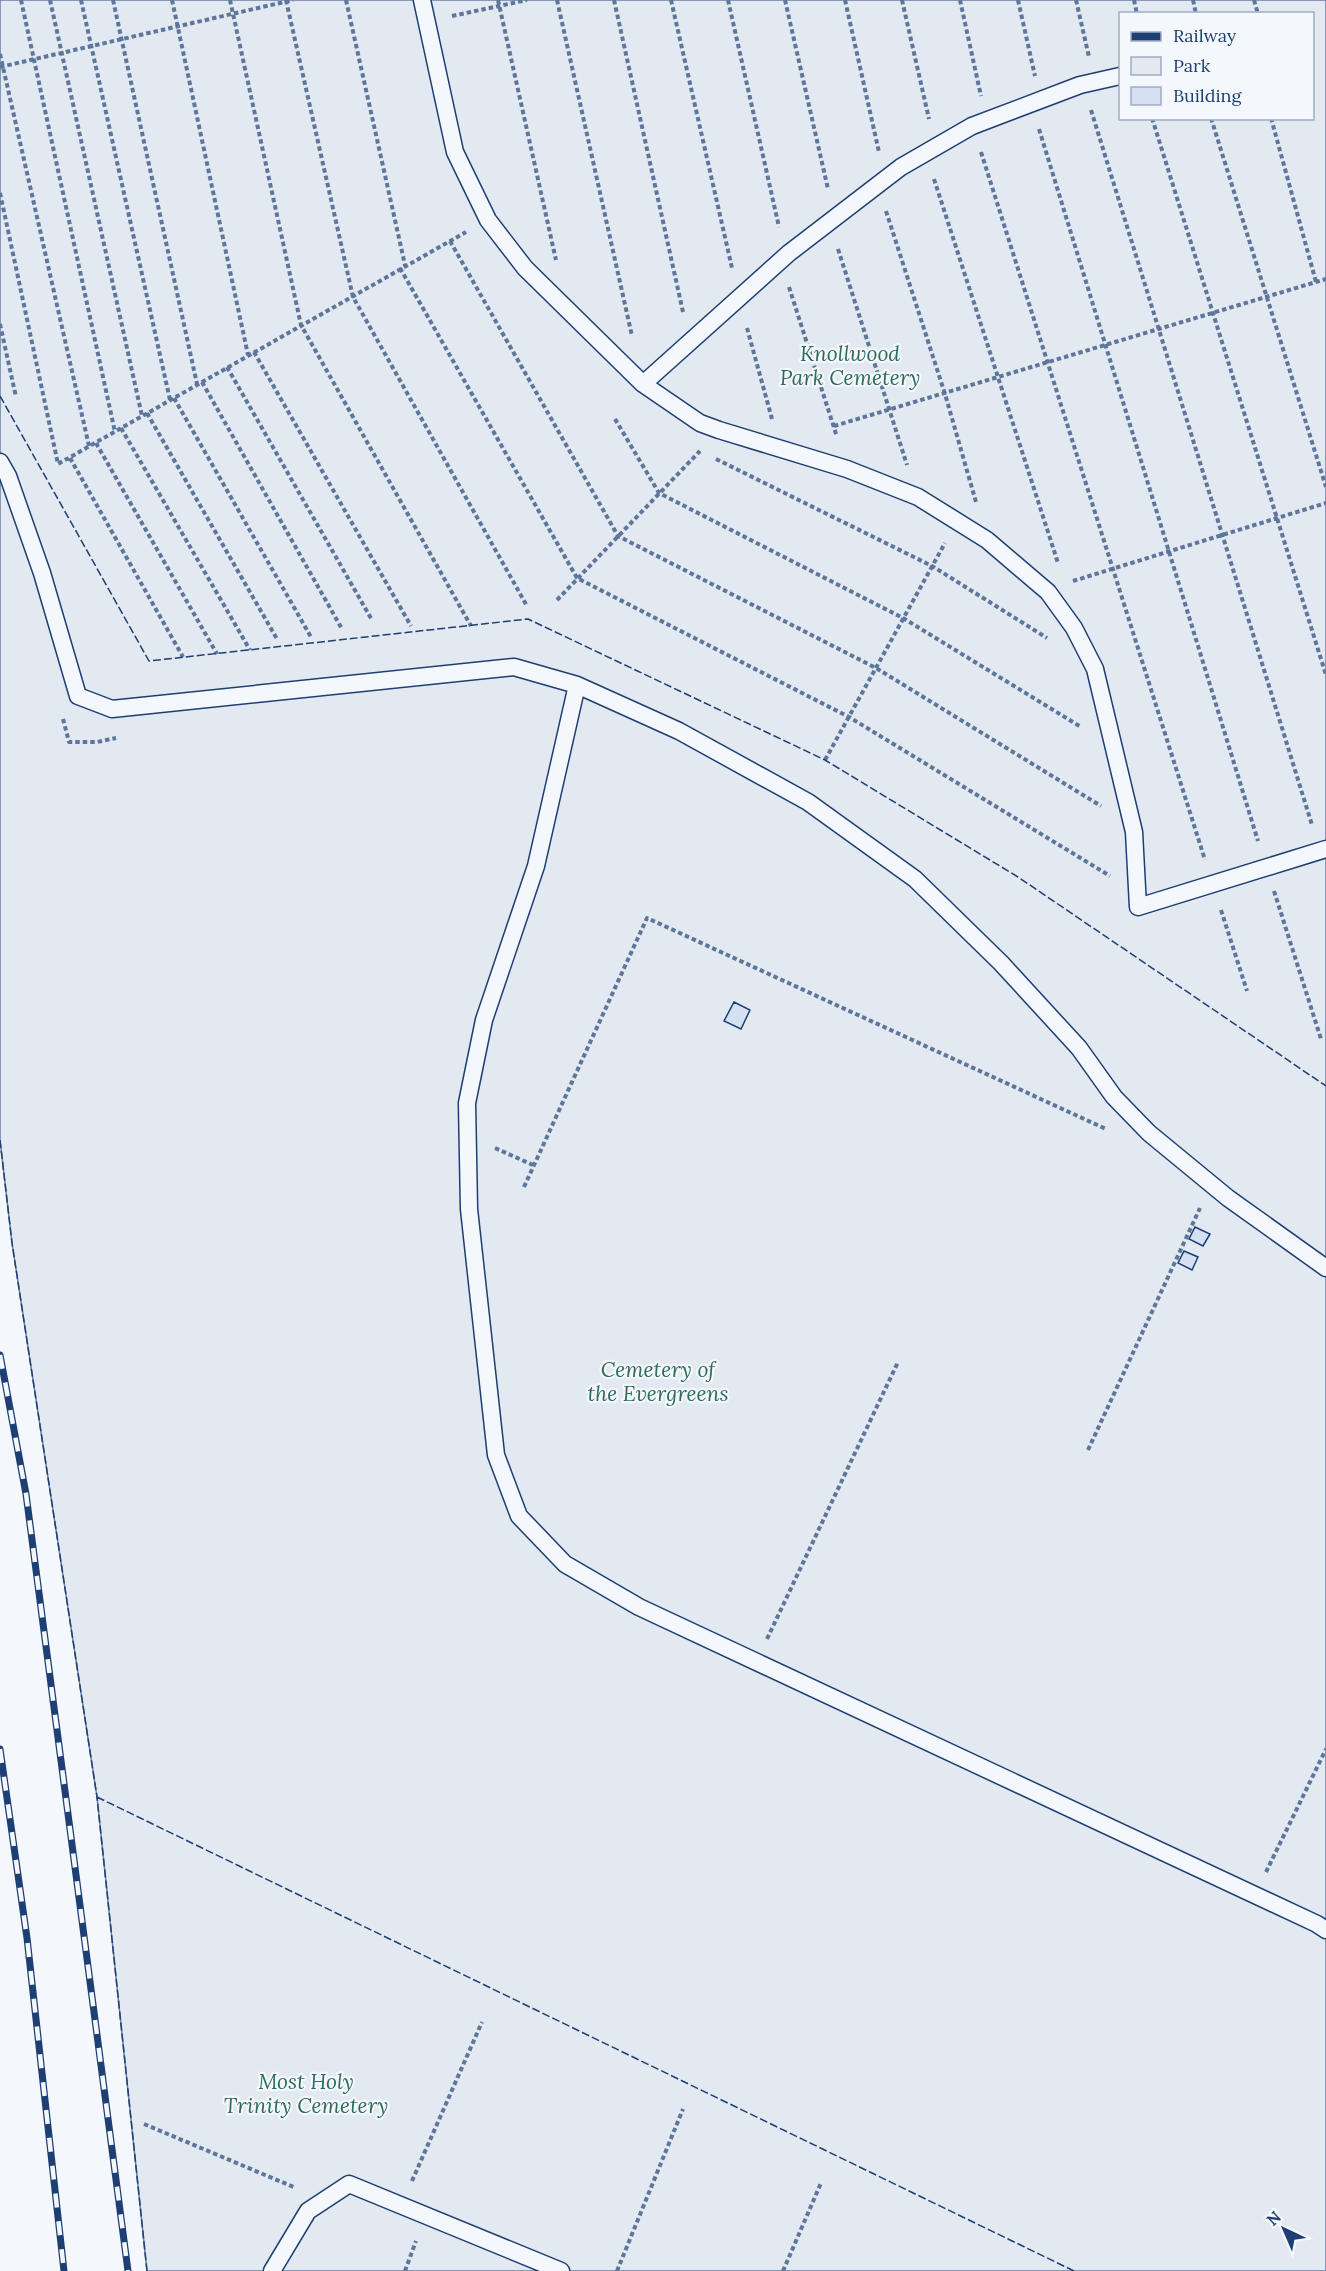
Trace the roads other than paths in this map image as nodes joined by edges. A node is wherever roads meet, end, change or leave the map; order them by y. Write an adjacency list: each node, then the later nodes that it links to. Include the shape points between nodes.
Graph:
1 (422, 0): 3 (lane, via 454,152 488,220 525,268)
2 (1119, 75): 3 (lane, via 1089,82 979,123 930,150 881,182 783,259)
3 (643, 384): 6 (lane, via 700,423 847,469 918,497 987,540 1048,592 1074,628 1095,669 1132,825 1138,907)
4 (0, 462): 5 (lane, via 42,573 78,696 112,709 514,667)
5 (577, 685): 7 (lane, via 679,731 808,801 915,879 1009,971 1149,1133 1228,1198); 8 (lane, via 536,866 484,1020 466,1103 469,1209 496,1455 519,1516 565,1564 639,1607)
6 (1323, 850)
7 (1326, 1268)
8 (1326, 1930)
9 (272, 2271): 10 (lane, via 308,2211 350,2184)
10 (561, 2271)

